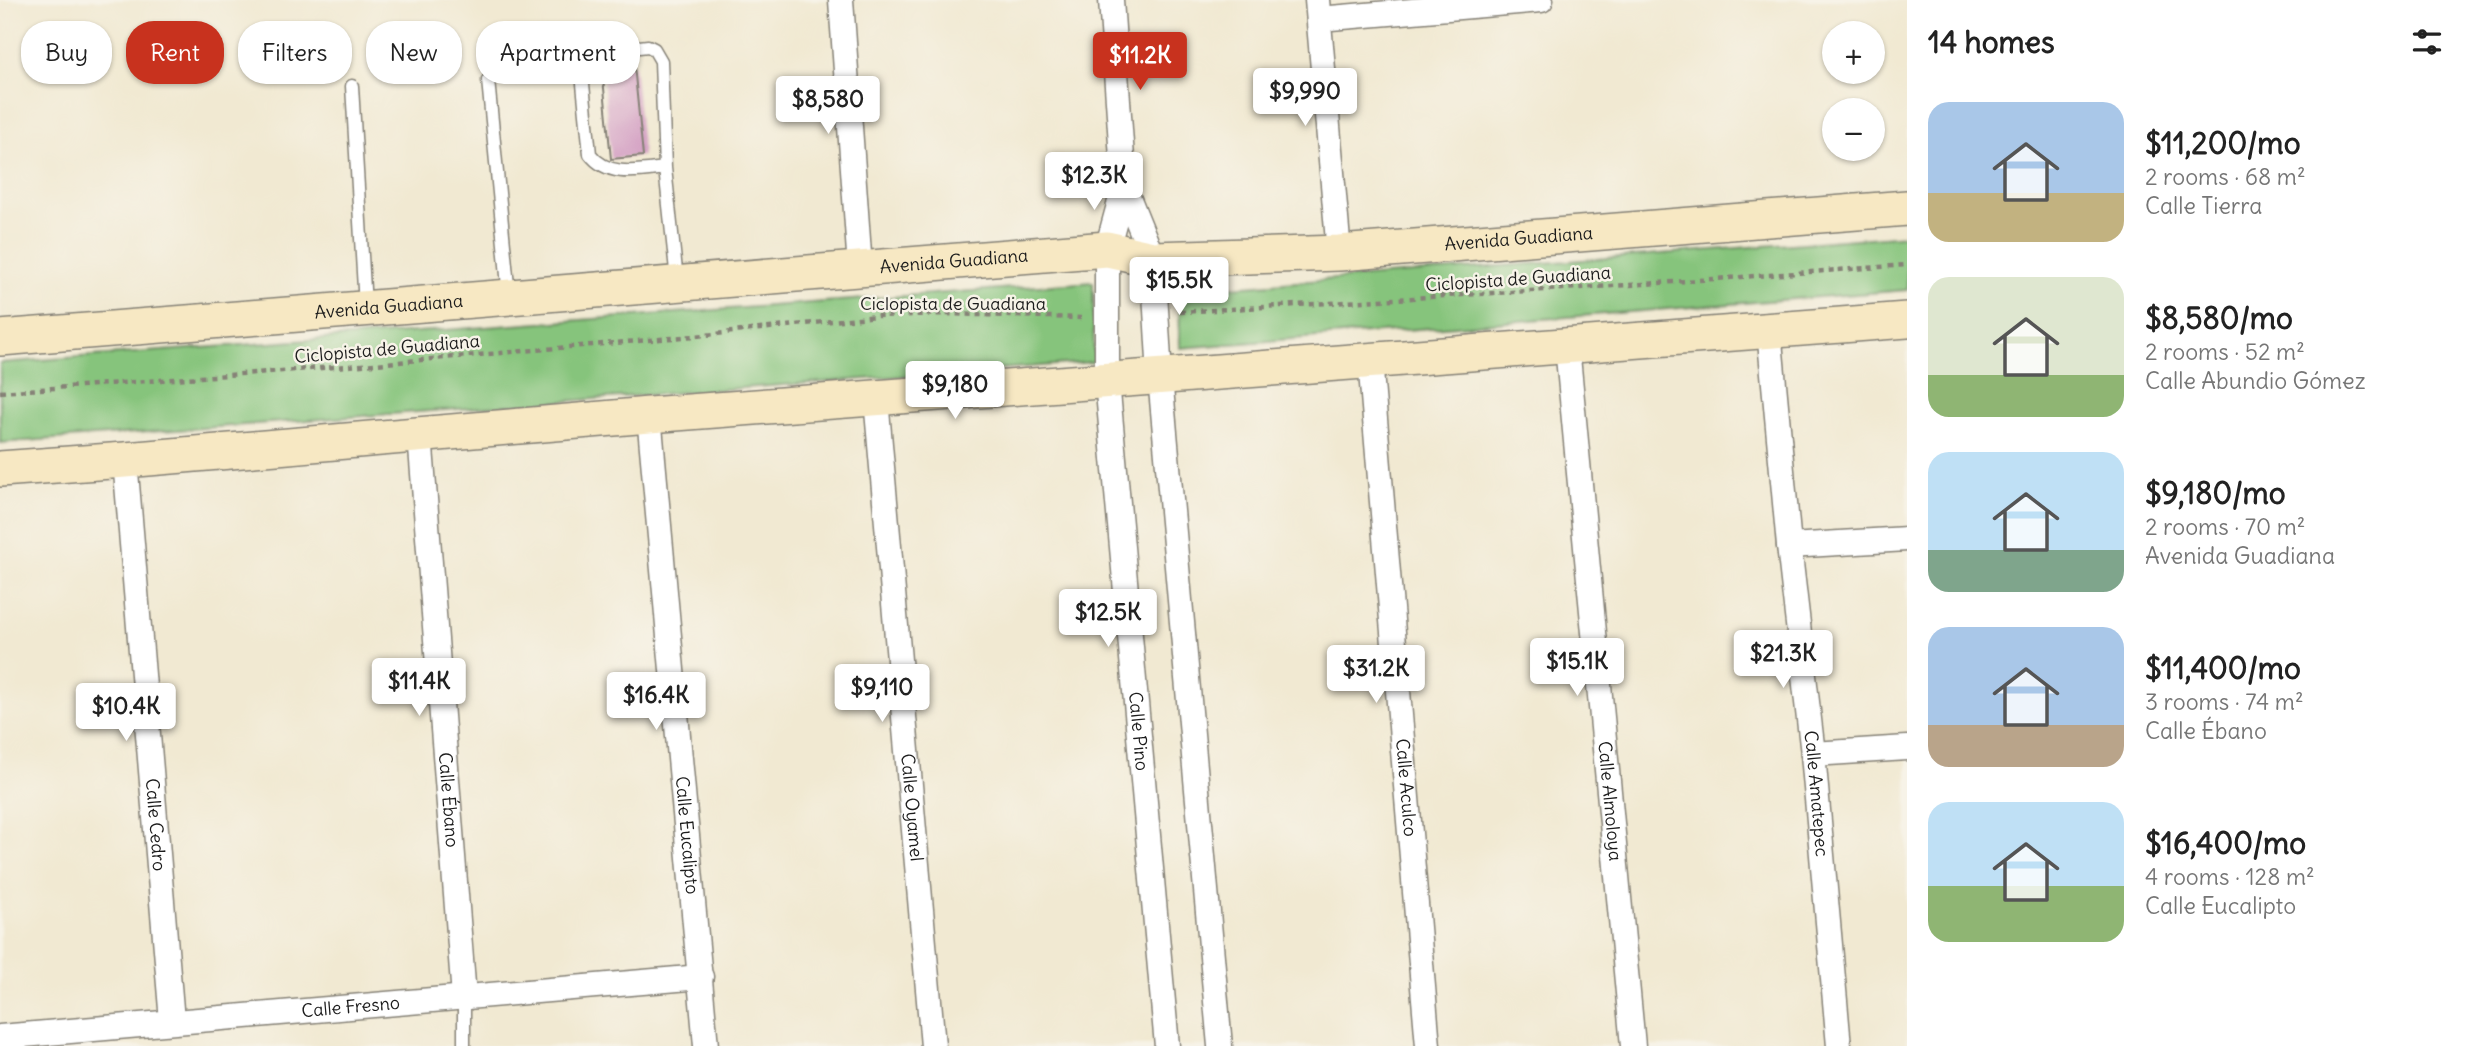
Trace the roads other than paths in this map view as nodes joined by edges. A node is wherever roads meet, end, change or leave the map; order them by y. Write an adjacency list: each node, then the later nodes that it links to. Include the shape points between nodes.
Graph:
1 (841, 0): 14 (street)
2 (1111, 0): 9 (street)
3 (1528, 0): 4 (street); 5 (street)
4 (1541, 0)
5 (1318, 9): 12 (street)
6 (488, 84): 16 (lane)
7 (352, 86): 17 (lane)
8 (665, 168): 8 (lane, via 658,54 648,46 594,52 582,74 590,154 620,172); 15 (lane)
9 (1124, 187): 11 (street, Calle Pino); 13 (street)
10 (1907, 208): 12 (street, Avenida Guadiana)
11 (1107, 249): 13 (street, Avenida Guadiana); 14 (street, Avenida Guadiana); 24 (street, Calle Pino)
12 (1339, 253): 13 (street, Avenida Guadiana)
13 (1153, 259): 23 (street)
14 (860, 268): 15 (street, Avenida Guadiana)
15 (678, 284): 16 (street, Avenida Guadiana)
16 (510, 298): 17 (street, Avenida Guadiana)
17 (366, 308): 20 (street, Avenida Guadiana)
18 (1907, 320): 19 (street)
19 (1769, 330): 21 (street); 31 (street, Calle Amatepec)
20 (0, 338)
21 (1567, 346): 22 (street); 44 (street, Calle Almoloya)
22 (1370, 360): 23 (street); 43 (street, Calle Aculco)
23 (1160, 377): 24 (street); 42 (street)
24 (1107, 382): 25 (street); 41 (street, Calle Pino)
25 (876, 399): 26 (street); 40 (street, Calle Oyamel)
26 (649, 415): 27 (street); 34 (street, Calle Eucalipto)
27 (420, 435): 28 (street); 35 (street, Calle Ébano)
28 (125, 460): 29 (street); 36 (street, Calle Cedro)
29 (0, 468)
30 (1907, 539): 31 (street)
31 (1789, 546): 33 (street, Calle Amatepec)
32 (1907, 748): 33 (street)
33 (1813, 754): 45 (street, Calle Amatepec)
34 (701, 977): 35 (street, Calle Fresno); 39 (street, Calle Eucalipto)
35 (464, 997): 36 (street, Calle Fresno); 38 (lane)
36 (172, 1021): 37 (street, Calle Fresno)
37 (0, 1037)
38 (464, 1046)
39 (706, 1046)
40 (933, 1046)
41 (1167, 1046)
42 (1220, 1046)
43 (1428, 1046)
44 (1633, 1046)
45 (1839, 1046)

